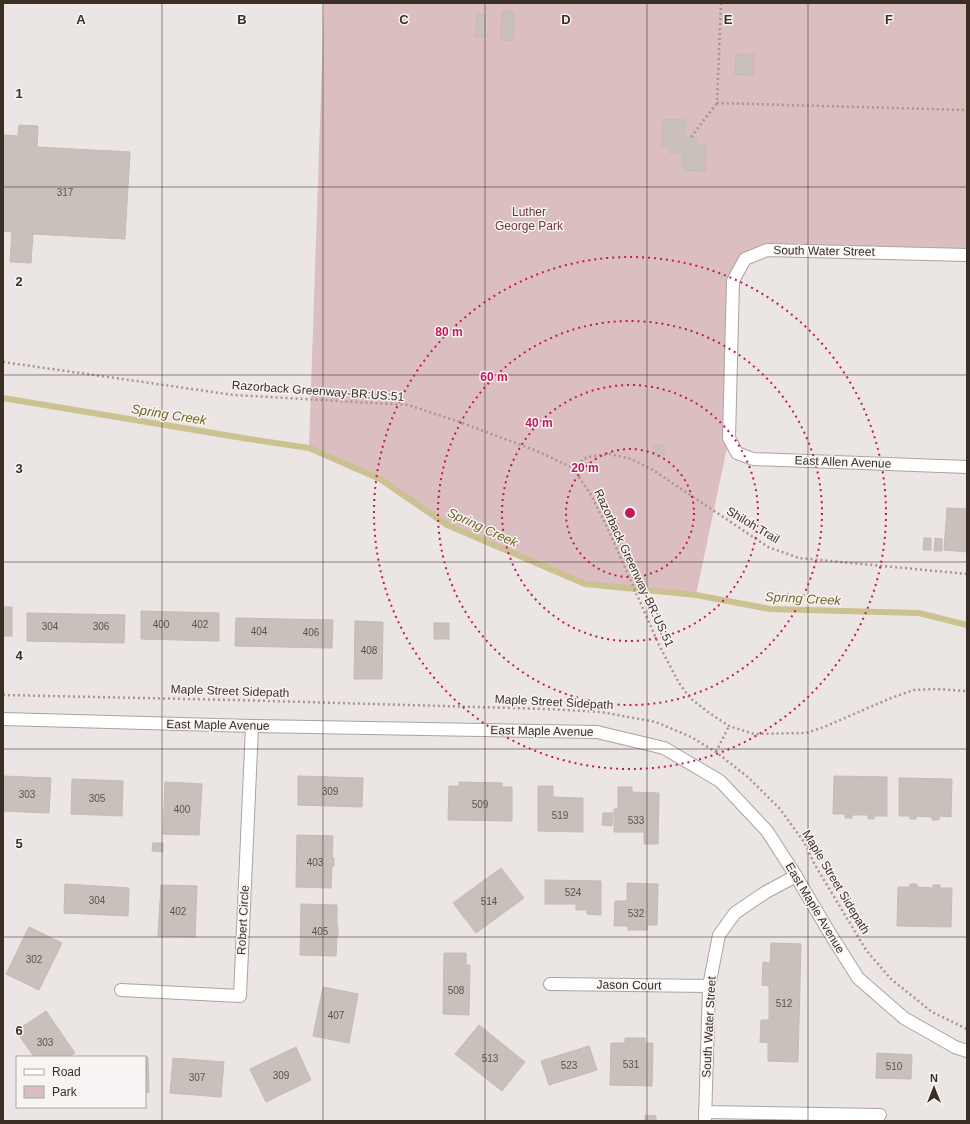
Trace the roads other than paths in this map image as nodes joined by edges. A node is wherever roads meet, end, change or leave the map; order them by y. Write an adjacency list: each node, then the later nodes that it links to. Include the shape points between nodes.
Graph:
1 (967, 255): 2 (street, South Water Street, via 767,250 745,259 733,281)
2 (729, 438): 3 (street, East Allen Avenue, via 737,453 753,459)
3 (967, 467)
4 (3, 719): 5 (street, East Maple Avenue)
5 (252, 726): 6 (street, East Maple Avenue, via 597,732 664,748 720,781 767,831); 9 (street, Robert Circle, via 240,996)
6 (796, 876): 8 (street, South Water Street, via 735,913 719,935); 10 (street, East Maple Avenue, via 858,978 904,1018 955,1047)
7 (550, 984): 8 (street, Jason Court)
8 (709, 986): 12 (street, South Water Street)
9 (121, 990)
10 (967, 1051)
11 (880, 1115): 12 (street)
12 (705, 1116)

